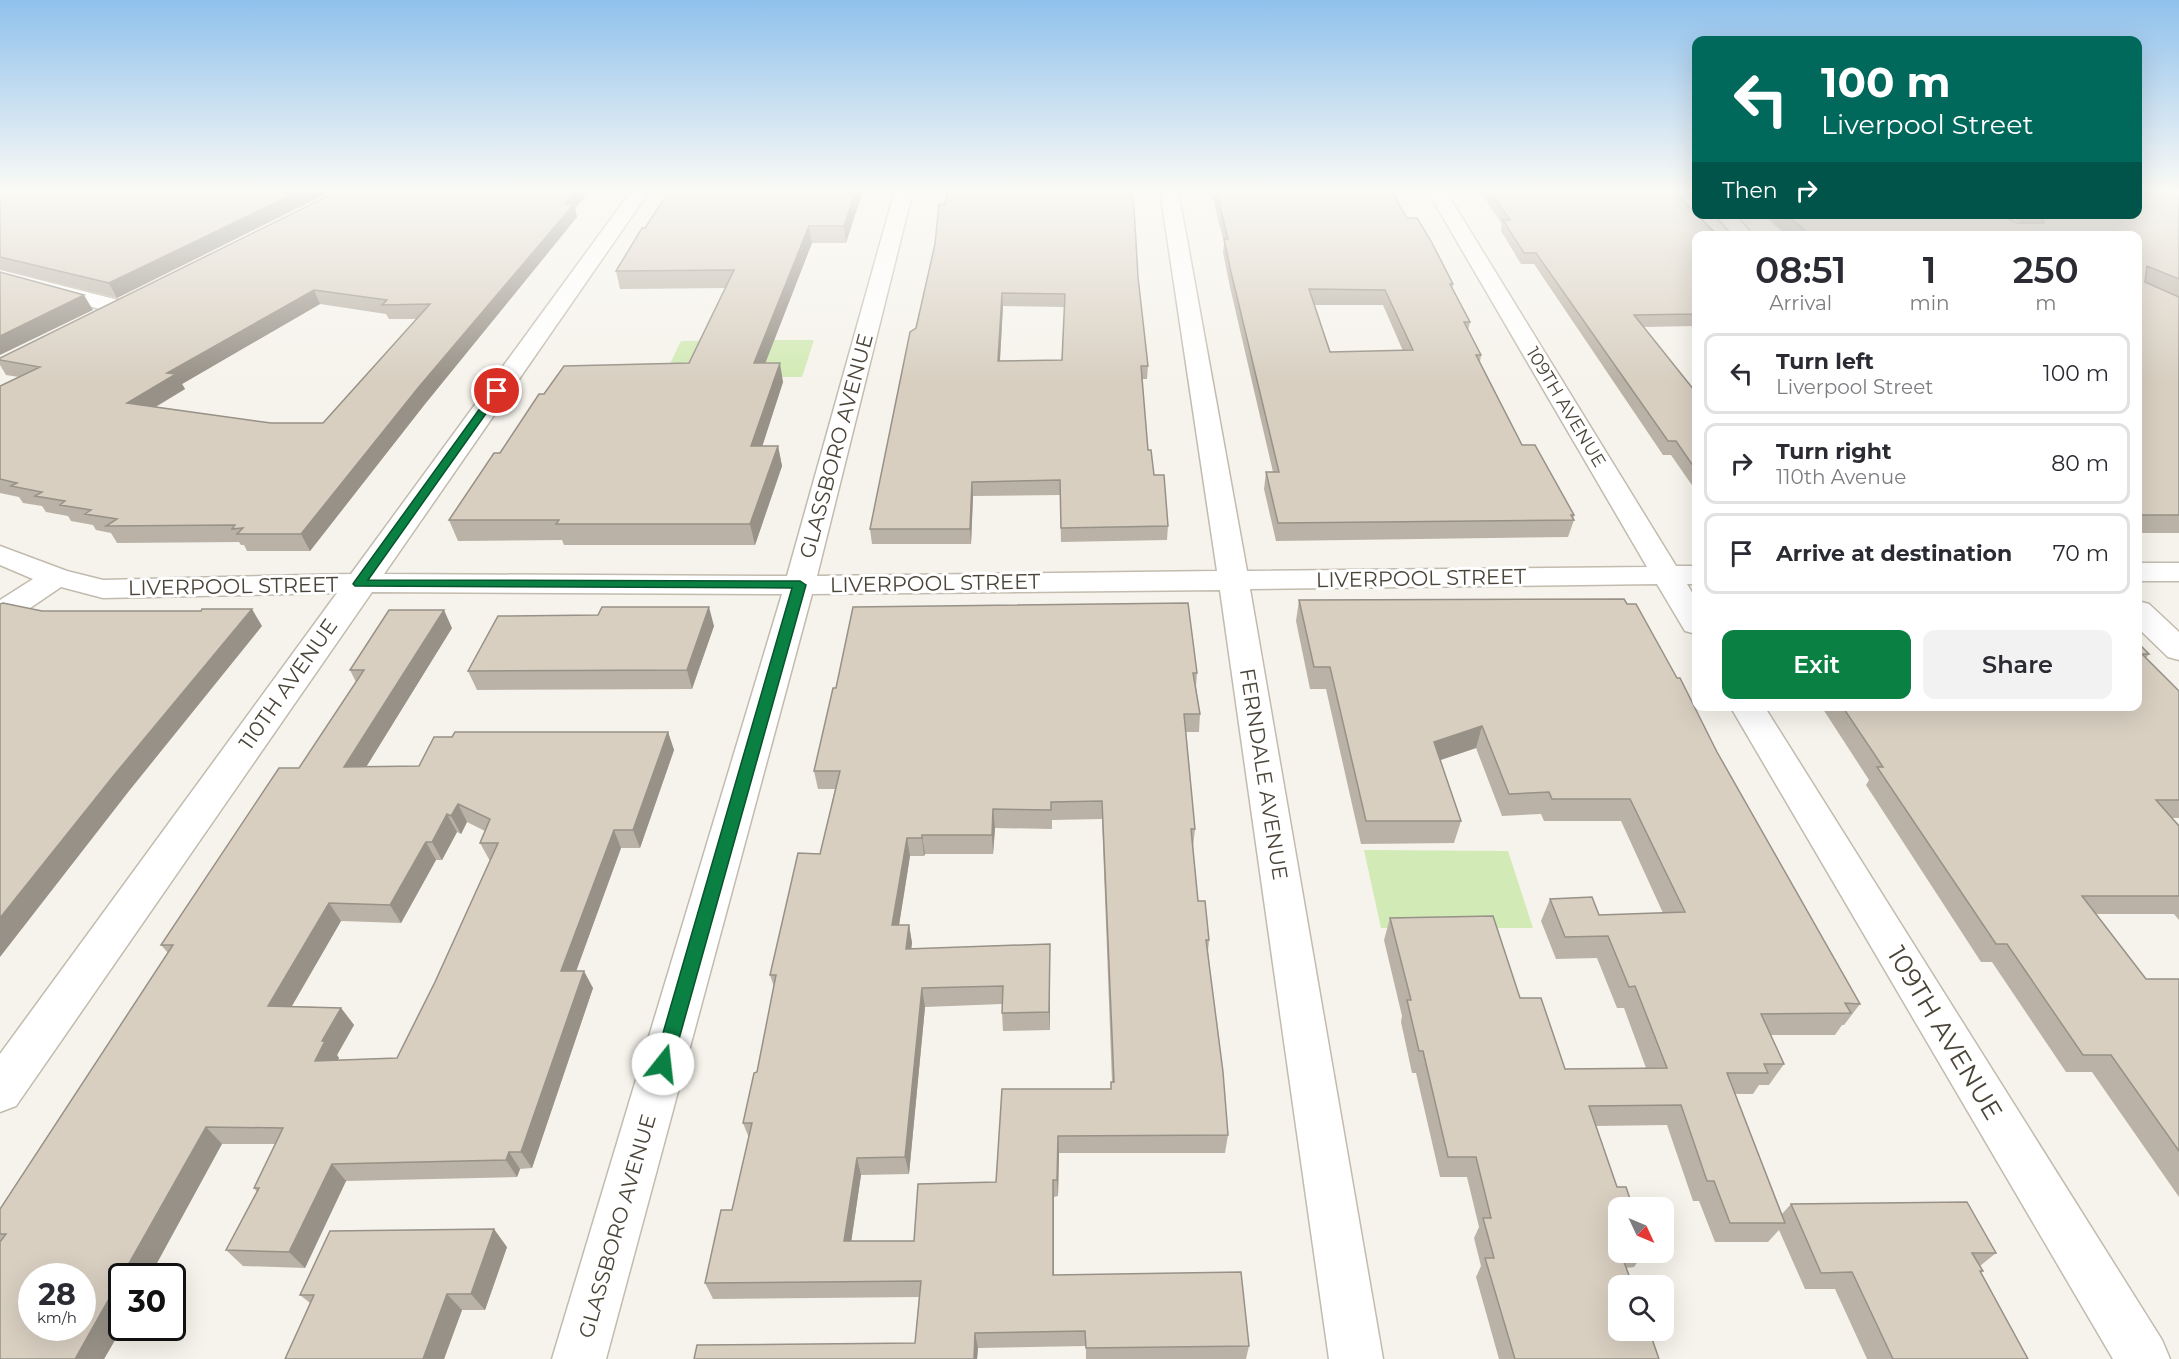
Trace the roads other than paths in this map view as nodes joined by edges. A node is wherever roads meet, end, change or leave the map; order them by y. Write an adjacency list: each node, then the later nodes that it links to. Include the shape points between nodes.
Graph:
1 (596, 253): 16 (street, 110TH AVENUE)
2 (887, 253): 17 (street, GLASSBORO AVENUE)
3 (1179, 253): 15 (street, FERNDALE AVENUE)
4 (1474, 253): 13 (street, 109TH AVENUE)
5 (0, 276): 7 (street)
6 (140, 297): 7 (street)
7 (118, 307): 8 (street)
8 (89, 322)
9 (0, 555): 14 (street, LIVERPOOL STREET)
10 (2142, 572): 11 (street)
11 (2179, 572)
12 (1692, 575): 13 (street, LIVERPOOL STREET)
13 (1667, 576): 15 (street, LIVERPOOL STREET); 20 (street, 109TH AVENUE)
14 (56, 577): 16 (street, LIVERPOOL STREET, via 103,589); 18 (street)
15 (1233, 580): 17 (street, LIVERPOOL STREET); 25 (street, FERNDALE AVENUE)
16 (359, 584): 17 (street, LIVERPOOL STREET); 23 (street, 110TH AVENUE)
17 (800, 585): 24 (street, GLASSBORO AVENUE)
18 (0, 614)
19 (2142, 615): 21 (street)
20 (1692, 617)
21 (2179, 650)
22 (1750, 711): 26 (street, 109TH AVENUE)
23 (0, 1091)
24 (579, 1359)
25 (1356, 1359)
26 (2143, 1359)

